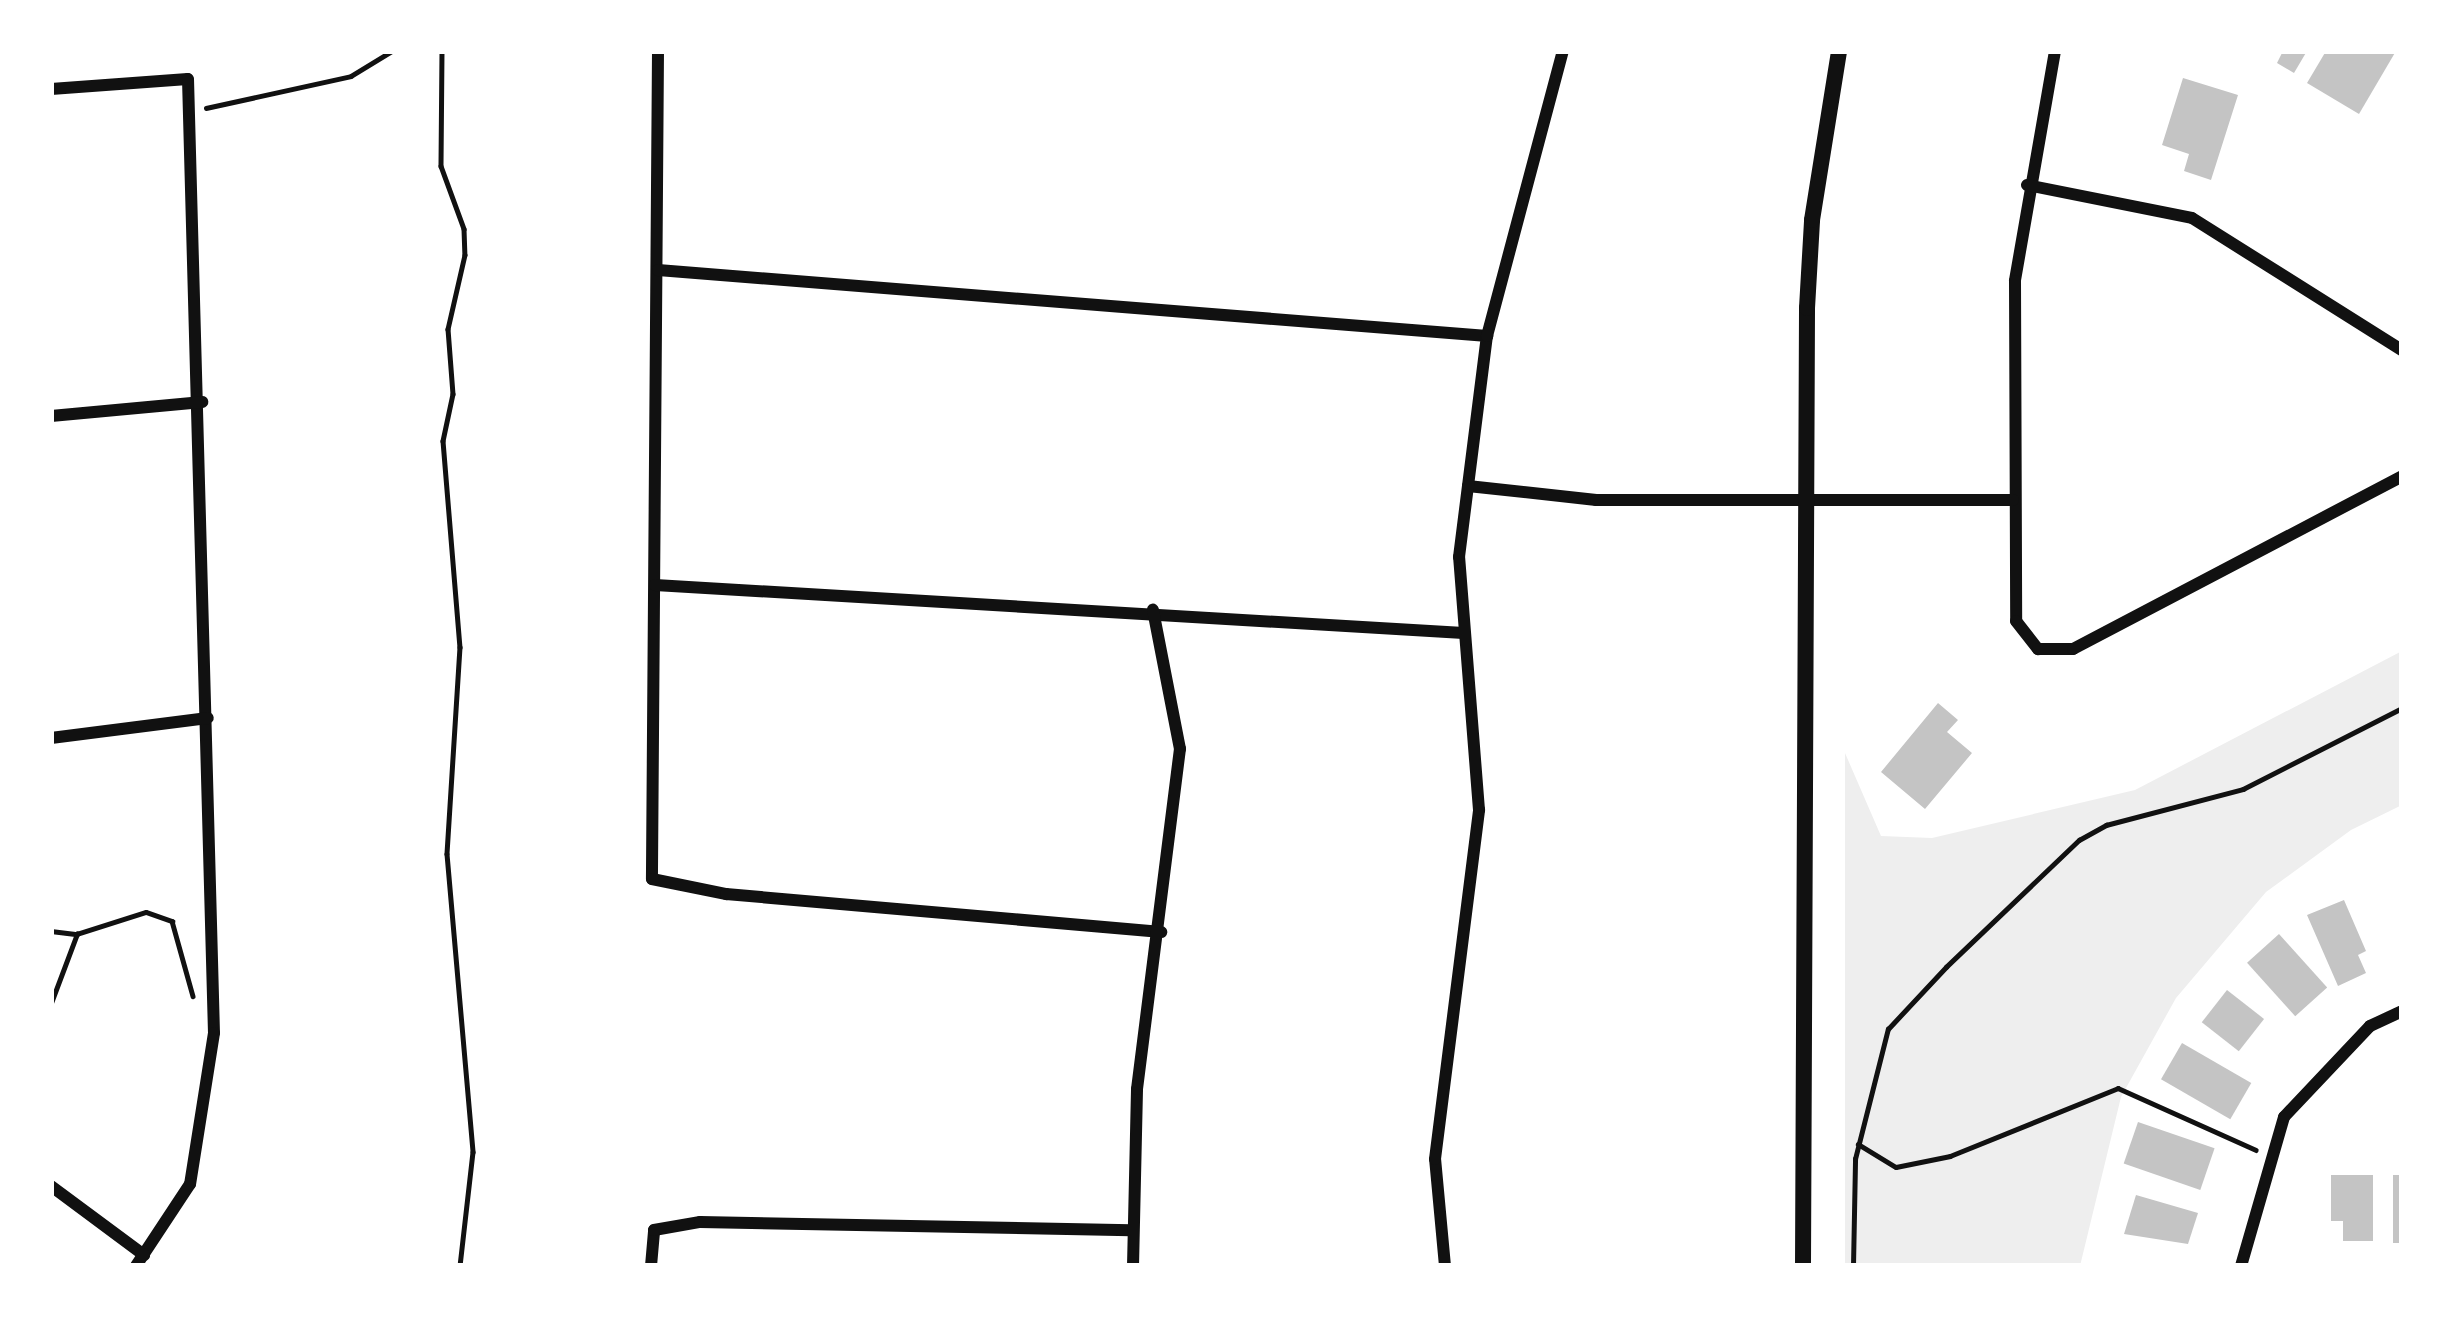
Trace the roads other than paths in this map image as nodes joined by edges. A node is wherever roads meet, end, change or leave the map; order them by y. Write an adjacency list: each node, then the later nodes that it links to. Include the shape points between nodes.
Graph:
1 (658, 51): 7 (street)
2 (1563, 51): 8 (street)
3 (1839, 51): 14 (street, via 1812,220)
4 (2055, 51): 6 (street)
5 (51, 89): 10 (street, via 188,79)
6 (2027, 184): 9 (street, via 2192,218); 15 (street, via 2015,281)
7 (658, 270): 8 (street); 16 (street)
8 (1487, 336): 13 (street)
9 (2402, 350)
10 (202, 402): 11 (street); 19 (street)
11 (51, 416)
12 (2402, 476): 15 (street, via 2073,650 2038,649 2016,621)
13 (1468, 486): 14 (street, via 1596,500); 18 (street, via 1459,557)
14 (1804, 500): 15 (street); 29 (street)
15 (2013, 500)
16 (655, 585): 17 (street); 21 (street, via 652,879 726,894)
17 (1153, 610): 18 (street); 21 (street, via 1180,749)
18 (1464, 633): 28 (street, via 1479,810 1436,1159)
19 (208, 718): 20 (street); 25 (street, via 214,1033 190,1184)
20 (51, 738)
21 (1162, 932): 24 (street, via 1137,1089)
22 (2402, 1011): 30 (street, via 2370,1026 2284,1117)
23 (51, 1186): 25 (street)
24 (1131, 1230): 26 (street, via 700,1222 654,1230); 27 (street)
25 (140, 1260)
26 (651, 1266)
27 (1133, 1266)
28 (1445, 1266)
29 (1803, 1266)
30 (2241, 1266)

